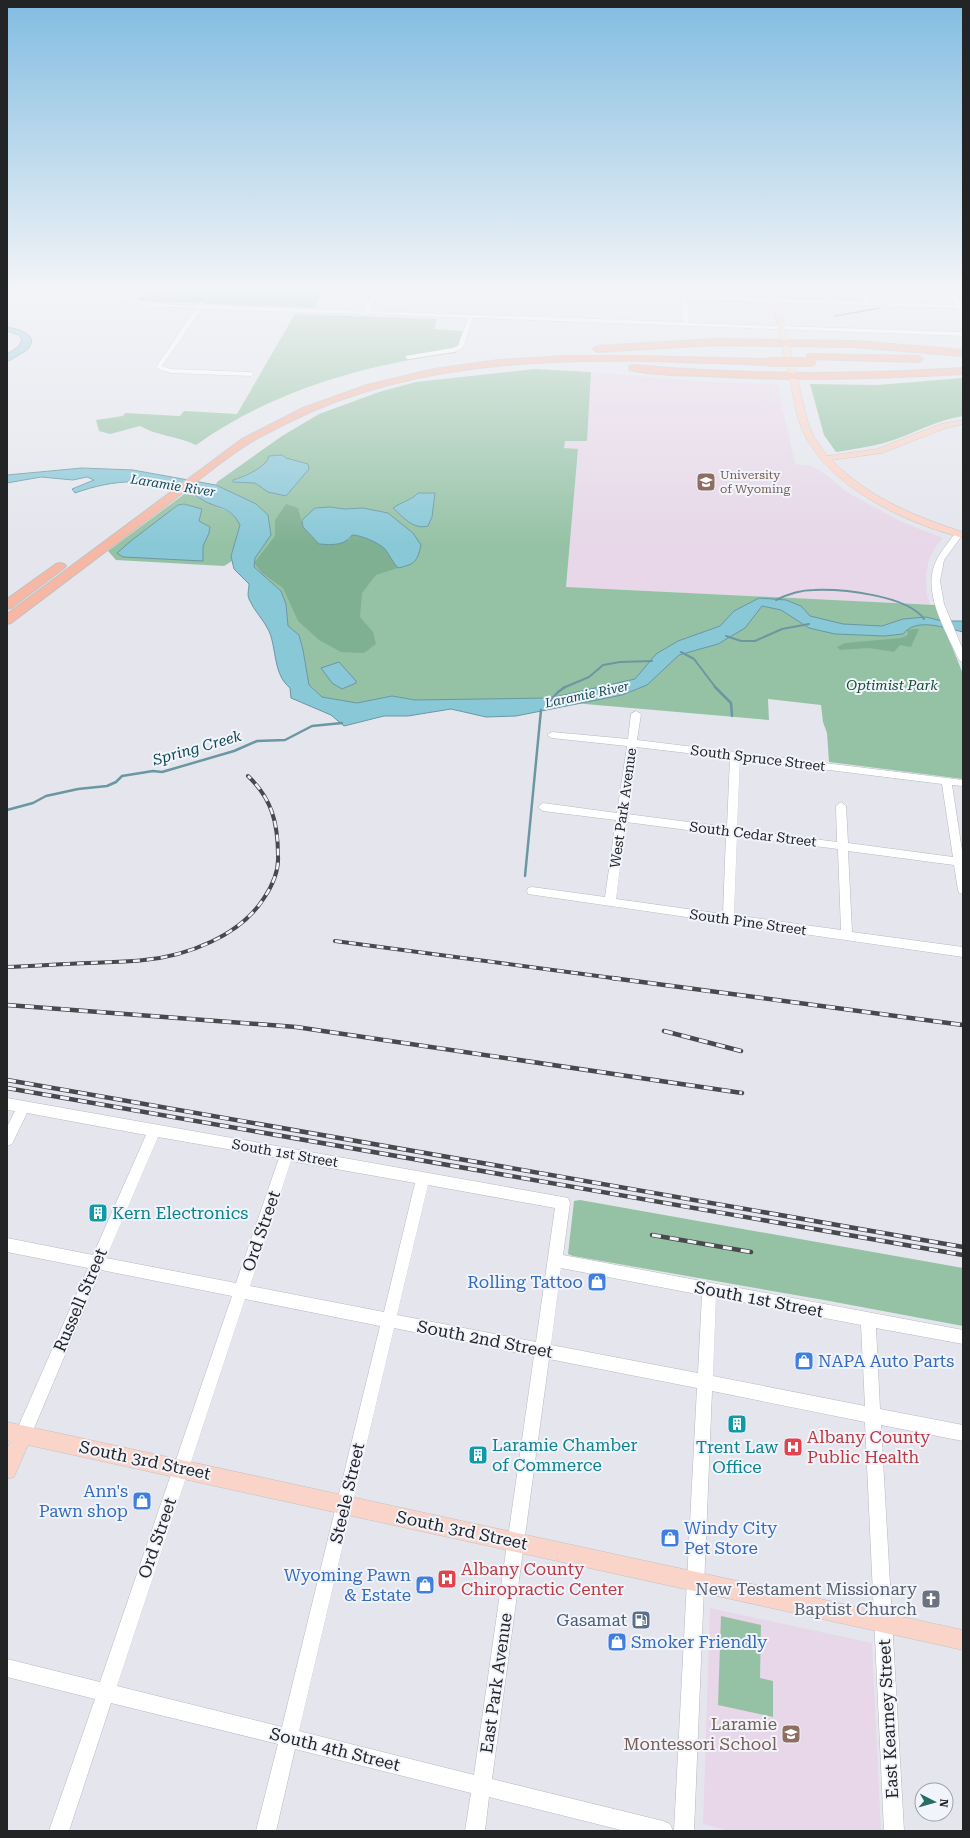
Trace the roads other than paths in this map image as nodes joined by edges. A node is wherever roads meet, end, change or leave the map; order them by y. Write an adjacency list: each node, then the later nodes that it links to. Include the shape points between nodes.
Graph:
1 (218, 373): 8 (street)
2 (399, 373): 12 (highway, via 343,387 284,411)
3 (430, 373): 10 (highway)
4 (441, 373): 10 (highway)
5 (683, 373): 9 (highway)
6 (791, 373): 9 (main road)
7 (937, 373): 9 (highway, via 890,376)
8 (251, 374)
9 (792, 376): 13 (main road, via 806,430)
10 (370, 386): 19 (highway, via 309,407 245,441)
11 (963, 422): 13 (main road, via 944,426 880,451)
12 (229, 441)
13 (825, 459): 16 (main road, via 851,482 876,498)
14 (154, 496): 15 (highway)
15 (115, 524)
16 (961, 535): 20 (street, via 943,555 937,570 936,590)
17 (71, 558): 18 (highway)
18 (7, 605)
19 (7, 620)
20 (963, 660)
21 (636, 714): 23 (street, West Park Avenue)
22 (552, 735): 23 (street, South Spruce Street)
23 (632, 743): 24 (street, South Spruce Street); 29 (street, West Park Avenue)
24 (735, 755): 25 (street, South Spruce Street); 30 (street)
25 (946, 781): 26 (street, South Spruce Street); 32 (street)
26 (963, 783)
27 (841, 806): 31 (street)
28 (544, 807): 29 (street, South Cedar Street)
29 (622, 818): 30 (street, South Cedar Street); 35 (street, West Park Avenue)
30 (732, 832): 31 (street, South Cedar Street); 36 (street)
31 (842, 846): 32 (street, South Cedar Street); 37 (street)
32 (961, 862): 33 (street)
33 (963, 890)
34 (532, 891): 35 (street, South Pine Street)
35 (610, 902): 36 (street, South Pine Street)
36 (728, 919): 37 (street, South Pine Street)
37 (847, 936): 38 (street, South Pine Street)
38 (963, 952)
39 (7, 1104): 40 (street, South 1st Street)
40 (24, 1107): 41 (street, South 1st Street); 42 (street)
41 (154, 1130): 43 (street, South 1st Street); 48 (street, Russell Street)
42 (7, 1140)
43 (287, 1154): 44 (street, South 1st Street); 50 (street, Ord Street)
44 (423, 1178): 45 (street, South 1st Street); 52 (street, Steele Street)
45 (563, 1203): 47 (street, East Park Avenue)
46 (7, 1245): 48 (street, South 2nd Street)
47 (555, 1260): 49 (street, South 1st Street); 54 (street, East Park Avenue)
48 (97, 1263): 50 (street, South 2nd Street); 57 (street, Russell Street)
49 (709, 1290): 51 (street, South 1st Street); 55 (street)
50 (240, 1291): 52 (street, South 2nd Street); 59 (street, Ord Street)
51 (868, 1319): 53 (street, South 1st Street); 56 (street, East Kearney Street)
52 (389, 1320): 54 (street, South 2nd Street); 61 (street, Steele Street)
53 (963, 1337)
54 (542, 1350): 55 (street, South 2nd Street); 62 (street, East Park Avenue)
55 (705, 1382): 56 (street, South 2nd Street); 63 (street)
56 (873, 1415): 58 (street, South 2nd Street); 64 (street, East Kearney Street)
57 (15, 1432): 59 (main road, South 3rd Street); 60 (main road, Russell Street)
58 (963, 1433)
59 (181, 1468): 61 (main road, South 3rd Street); 67 (street, Ord Street)
60 (7, 1470)
61 (345, 1504): 62 (main road, South 3rd Street); 68 (street, Steele Street)
62 (516, 1542): 63 (main road, South 3rd Street); 69 (street, East Park Avenue)
63 (696, 1581): 64 (main road, South 3rd Street); 74 (street)
64 (883, 1622): 65 (main road, South 3rd Street); 75 (street, East Kearney Street)
65 (963, 1640)
66 (7, 1668): 67 (street, South 4th Street)
67 (106, 1692): 68 (street, South 4th Street); 70 (street, Ord Street)
68 (289, 1738): 69 (street, South 4th Street); 71 (street, Steele Street)
69 (482, 1786): 72 (street, East Park Avenue); 73 (street, South 4th Street)
70 (59, 1831)
71 (266, 1831)
72 (475, 1831)
73 (663, 1831)
74 (684, 1831)
75 (894, 1831)

